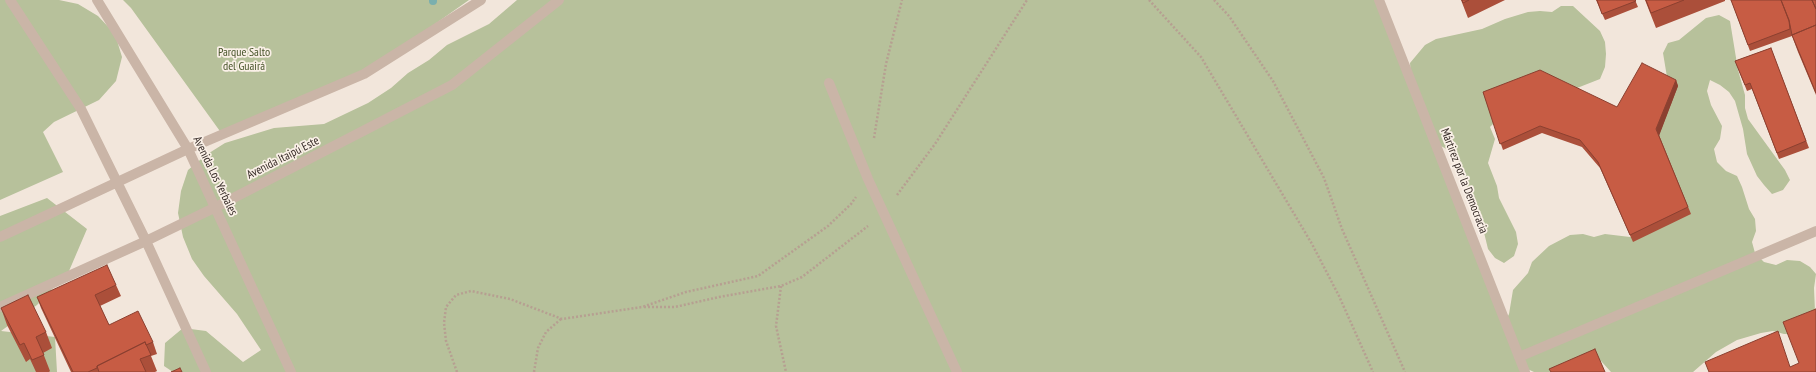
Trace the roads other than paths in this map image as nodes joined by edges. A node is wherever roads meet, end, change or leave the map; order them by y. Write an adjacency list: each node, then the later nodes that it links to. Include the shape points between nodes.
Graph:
1 (10, 0): 8 (street, via 81,109)
2 (97, 0): 7 (street, Avenida Los Yerbales)
3 (481, 0): 7 (street, via 364,74)
4 (559, 0): 9 (street, Avenida Itaipú Este, via 452,85)
5 (1378, 0): 14 (street, Mártirez por la Democracia)
6 (829, 83): 17 (street, via 868,179)
7 (188, 149): 8 (street); 9 (street, Avenida Los Yerbales)
8 (118, 183): 11 (street); 12 (street)
9 (216, 207): 12 (street, Avenida Itaipú Este); 16 (street, Avenida Los Yerbales)
10 (1816, 231): 14 (street)
11 (0, 237)
12 (146, 241): 13 (street, Avenida Itaipú Este); 15 (street)
13 (0, 306)
14 (1518, 357): 18 (street, Mártirez por la Democracia)
15 (206, 372)
16 (291, 372)
17 (957, 372)
18 (1525, 372)

